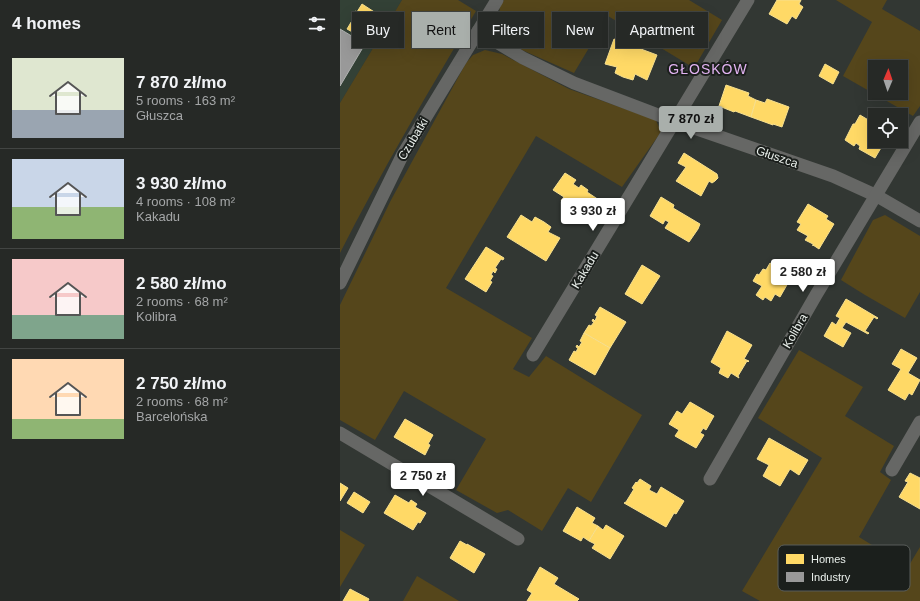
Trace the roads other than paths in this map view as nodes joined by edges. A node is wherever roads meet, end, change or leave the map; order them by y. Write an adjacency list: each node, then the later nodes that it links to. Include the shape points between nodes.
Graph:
1 (497, 0): 3 (street, Czubatki)
2 (748, 0): 6 (street, Kakadu)
3 (490, 12)
4 (478, 31): 10 (street, Czubatki, via 402,156)
5 (506, 48): 6 (street, Głuszca, via 574,83)
6 (674, 121): 8 (street, Głuszca, via 833,176); 11 (street, Kakadu)
7 (920, 122): 8 (street, Kolibra)
8 (877, 196): 9 (street, Głuszca); 15 (street, Kolibra, via 812,302)
9 (920, 221)
10 (340, 283)
11 (533, 356)
12 (920, 422): 14 (street)
13 (340, 433): 16 (street)
14 (892, 470)
15 (710, 479)
16 (518, 539)

